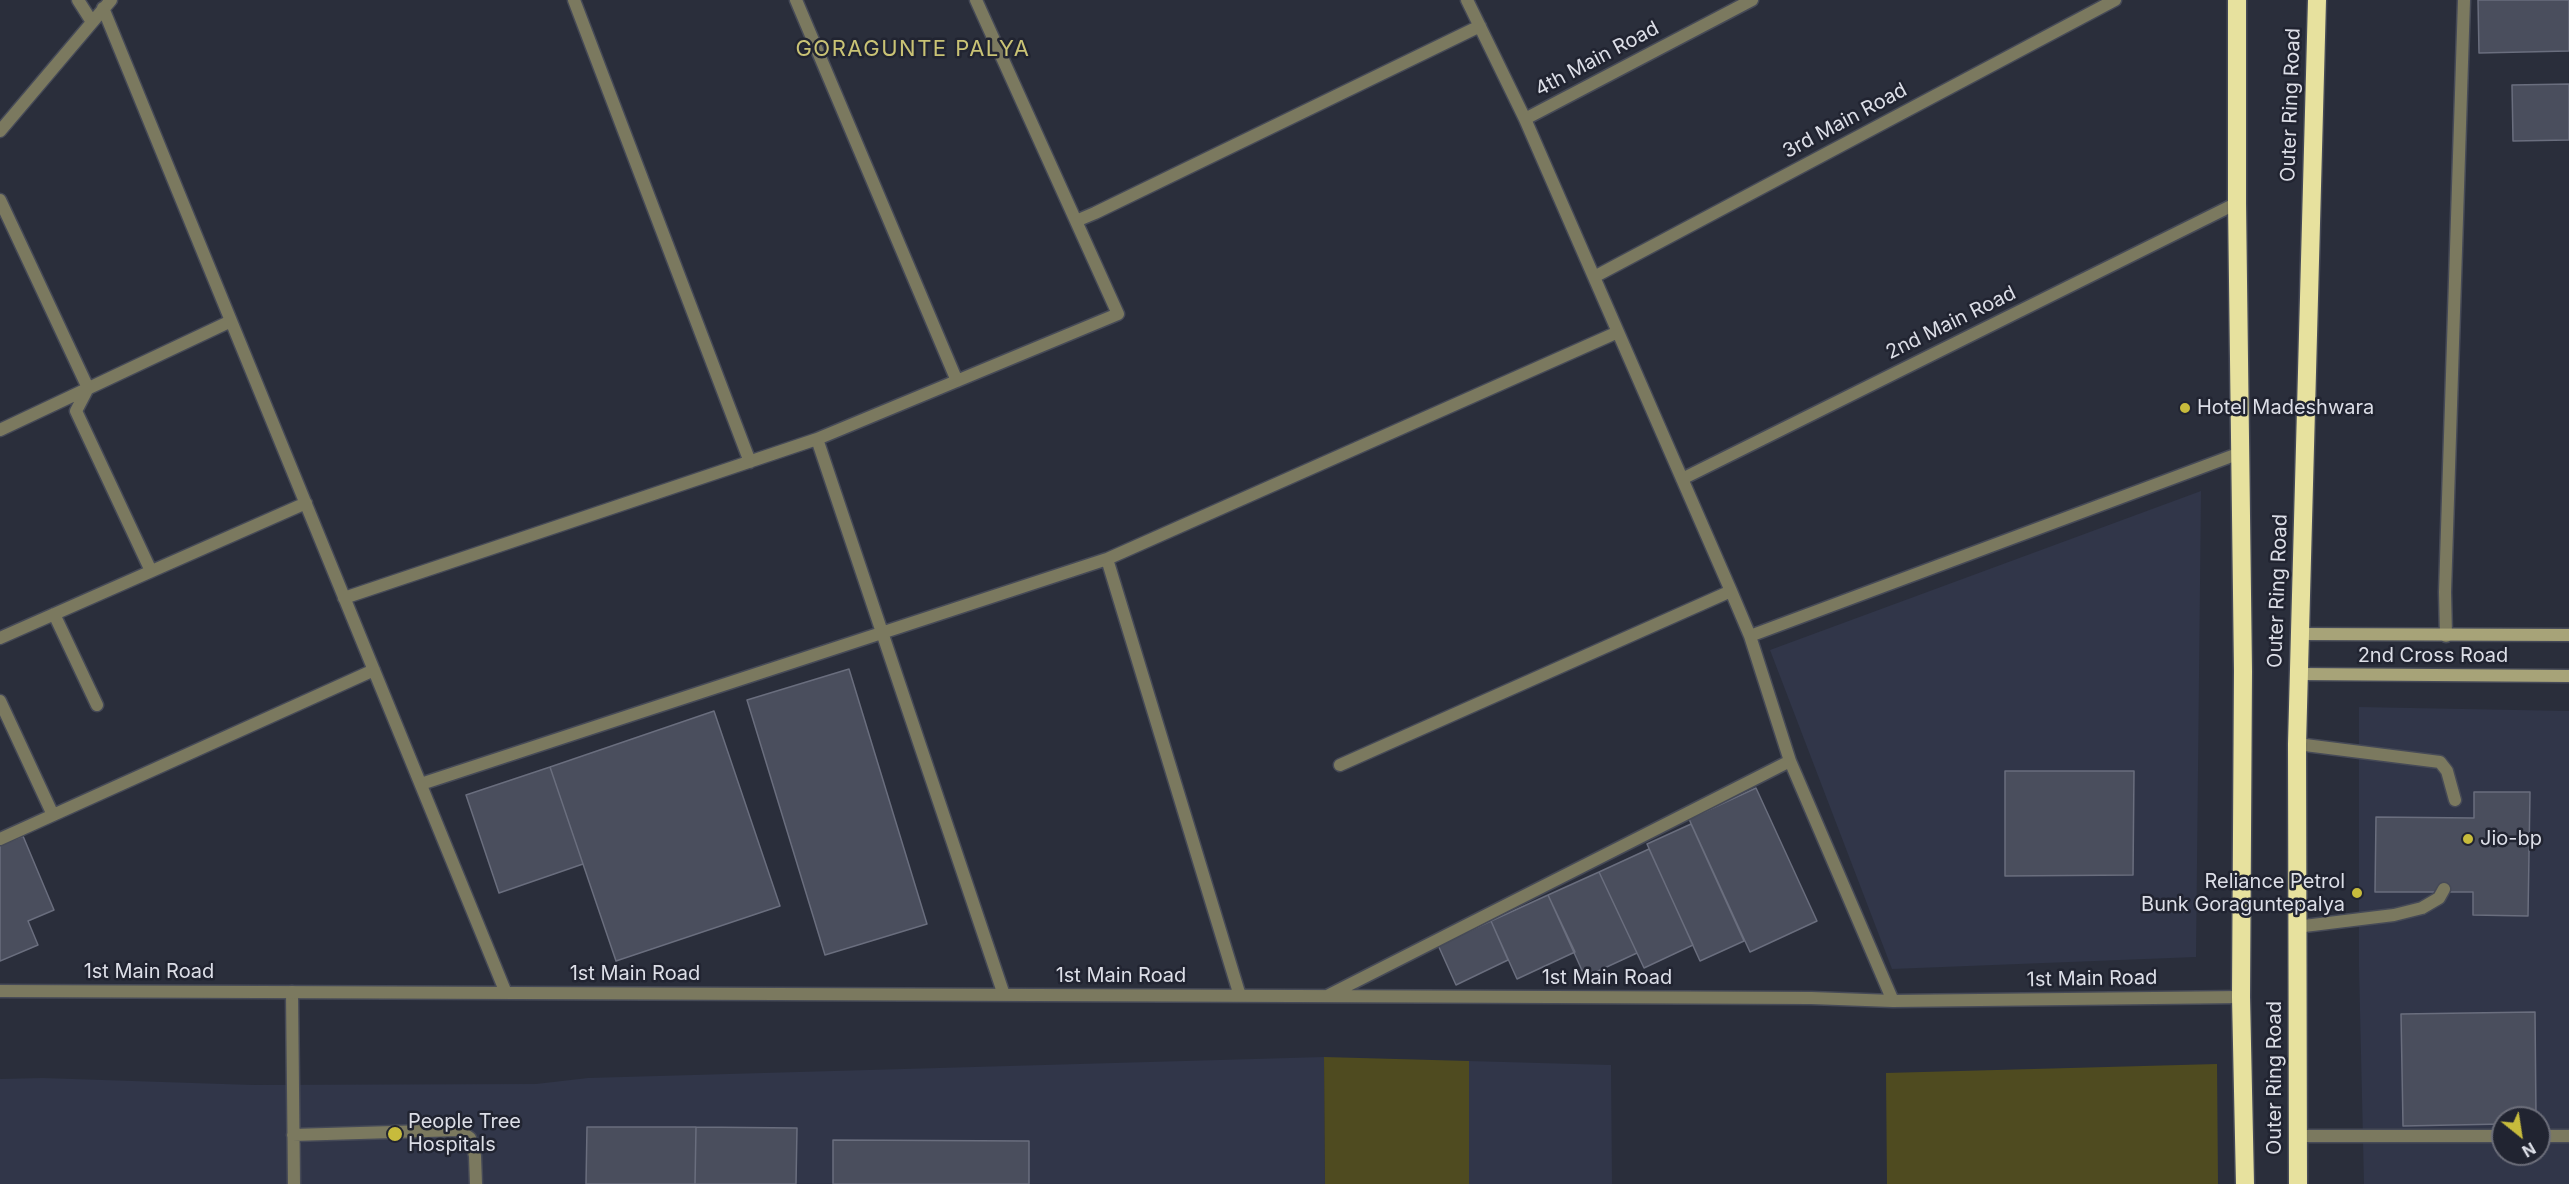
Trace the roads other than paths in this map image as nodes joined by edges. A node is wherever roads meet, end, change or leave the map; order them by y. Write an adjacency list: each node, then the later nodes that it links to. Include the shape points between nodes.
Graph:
1 (78, 0): 12 (street)
2 (574, 0): 27 (street)
3 (796, 0): 22 (street)
4 (976, 0): 18 (street)
5 (1467, 0): 13 (street)
6 (1752, 0): 14 (street, 4th Main Road)
7 (2115, 0): 19 (street, 3rd Main Road)
8 (2237, 0): 17 (highway, Outer Ring Road)
9 (2317, 0): 36 (highway, Outer Ring Road)
10 (2464, 0): 39 (street)
11 (107, 4): 12 (street); 20 (street)
12 (92, 22): 15 (street)
13 (1480, 26): 14 (street); 18 (street)
14 (1525, 119): 19 (street)
15 (0, 130)
16 (0, 200): 23 (street)
17 (2237, 203): 26 (highway, Outer Ring Road); 28 (street, 2nd Main Road)
18 (1076, 221): 22 (street, via 1118,314)
19 (1594, 277): 21 (street)
20 (231, 321): 23 (street); 29 (street)
21 (1618, 332): 28 (street); 30 (street)
22 (957, 381): 25 (street)
23 (88, 388): 24 (street); 31 (street, via 76,411)
24 (0, 430)
25 (816, 439): 27 (street); 35 (street)
26 (2240, 453): 38 (street); 61 (highway, Outer Ring Road)
27 (750, 462): 33 (street)
28 (1682, 479): 32 (street)
29 (306, 503): 31 (street); 33 (street)
30 (1107, 559): 35 (street); 59 (street)
31 (151, 571): 34 (street)
32 (1731, 591): 38 (street); 48 (street)
33 (344, 598): 41 (street)
34 (54, 614): 40 (street); 45 (street)
35 (881, 633): 49 (street); 58 (street)
36 (2299, 634): 39 (street, 2nd Cross Road); 42 (highway, Outer Ring Road)
37 (2569, 634): 39 (street, 2nd Cross Road)
38 (1750, 636): 47 (street)
39 (2446, 636)
40 (0, 638)
41 (374, 670): 49 (street); 51 (street)
42 (2298, 674): 43 (street, 2nd Cross Road); 46 (highway, Outer Ring Road)
43 (2569, 676)
44 (0, 701): 51 (street)
45 (97, 705)
46 (2296, 744): 50 (street, via 2440,762 2447,771); 54 (highway, Outer Ring Road)
47 (1790, 760): 60 (street); 62 (street)
48 (1340, 765)
49 (421, 784): 57 (street)
50 (2455, 800)
51 (53, 815): 52 (street)
52 (0, 839)
53 (2444, 889): 54 (street, via 2439,898 2422,908)
54 (2296, 927): 64 (highway, Outer Ring Road)
55 (0, 991): 56 (street, 1st Main Road)
56 (292, 992): 57 (street, 1st Main Road); 63 (street)
57 (506, 993): 58 (street, 1st Main Road)
58 (1004, 995): 59 (street, 1st Main Road)
59 (1240, 996): 60 (street, 1st Main Road)
60 (1327, 996): 62 (street, 1st Main Road)
61 (2241, 997): 62 (street, 1st Main Road); 70 (highway, Outer Ring Road)
62 (1893, 1001)
63 (293, 1135): 68 (street); 69 (street, via 459,1130 470,1138)
64 (2298, 1136): 65 (street); 71 (highway, Outer Ring Road)
65 (2491, 1136)
66 (2551, 1136): 67 (street)
67 (2569, 1136)
68 (294, 1184)
69 (476, 1184)
70 (2245, 1184)
71 (2298, 1184)

